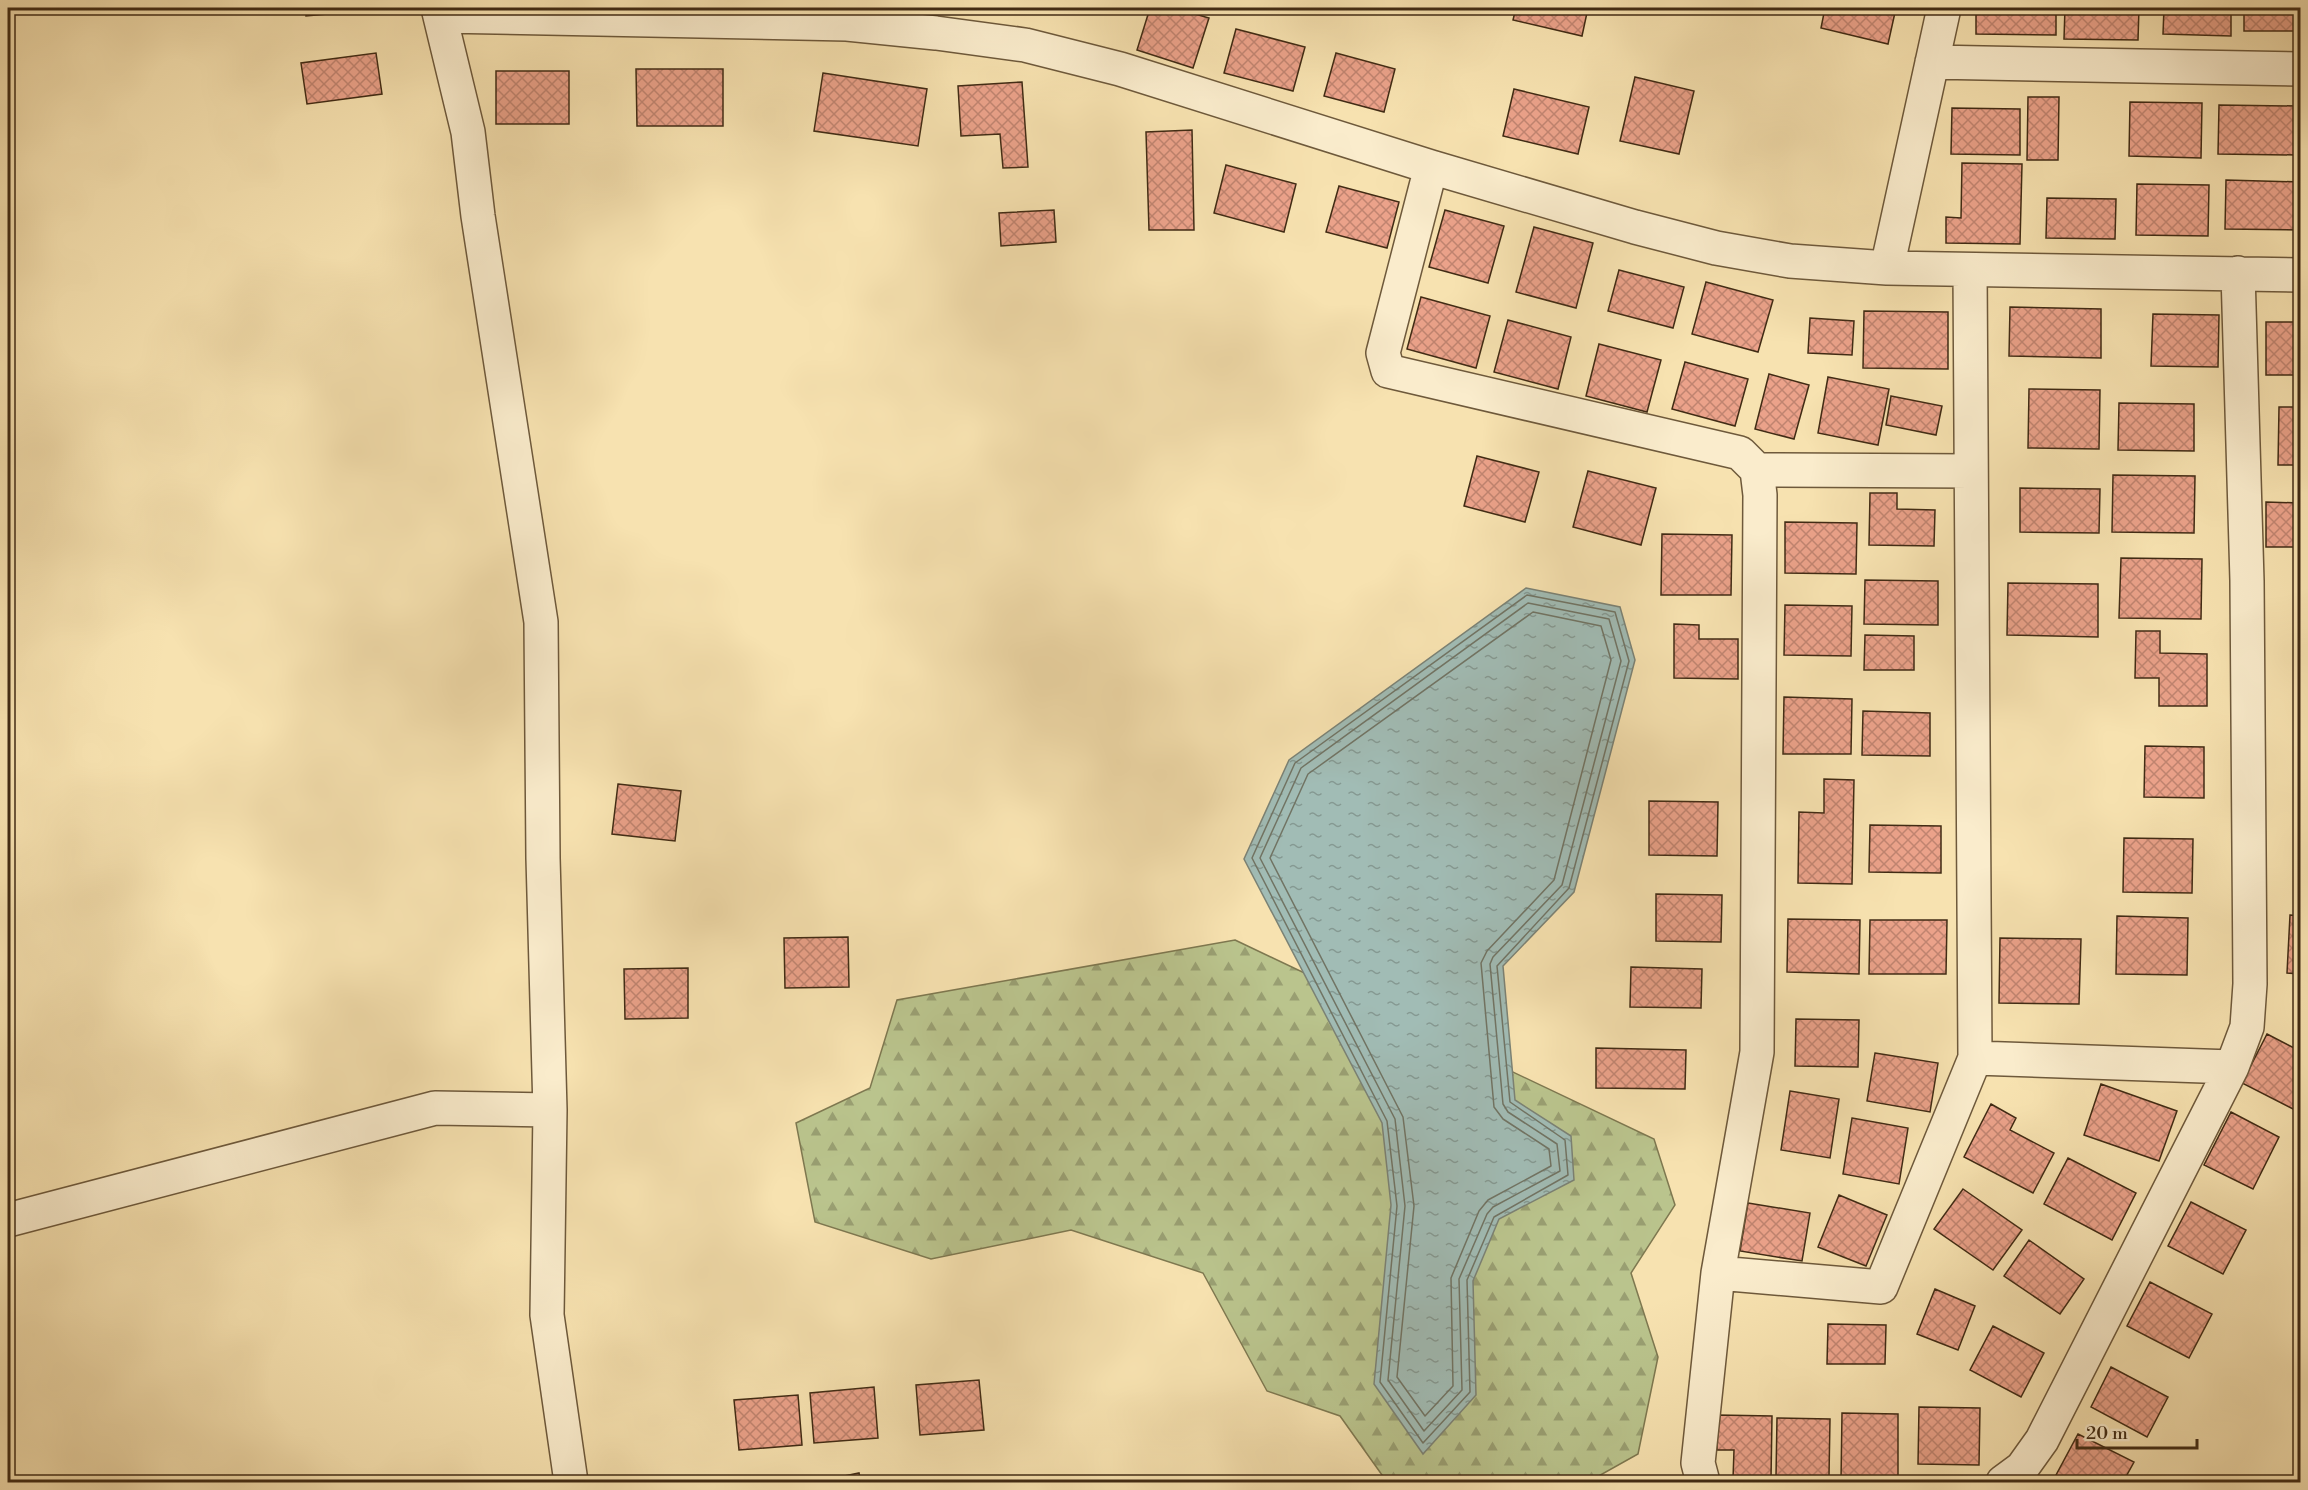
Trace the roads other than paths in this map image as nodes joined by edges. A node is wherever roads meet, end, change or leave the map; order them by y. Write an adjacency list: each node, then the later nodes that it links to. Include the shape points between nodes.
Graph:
1 (1944, 8): 3 (street)
2 (439, 12): 5 (street, via 847,24 1025,45 1120,69); 14 (street, via 468,132 541,622)
3 (1932, 62): 4 (street); 6 (street)
4 (2301, 69)
5 (1431, 167): 6 (street, via 1716,248 1790,261); 10 (street, via 1383,353 1388,371 1740,453)
6 (1887, 268): 7 (street)
7 (1970, 270): 8 (street); 11 (street)
8 (2238, 273): 9 (street); 13 (street, via 2247,581 2250,984 2247,1027)
9 (2301, 275)
10 (1756, 470): 11 (street); 16 (street, via 1760,495 1757,1052)
11 (1971, 471): 12 (street)
12 (1975, 1058): 13 (street); 16 (street, via 1881,1287)
13 (2232, 1066): 19 (street, via 2042,1440 2022,1468)
14 (550, 1110): 15 (street, via 435,1108); 17 (street, via 547,1315)
15 (8, 1221)
16 (1718, 1273): 18 (street, via 1698,1463)
17 (571, 1482)
18 (1703, 1482)
19 (2003, 1482)

